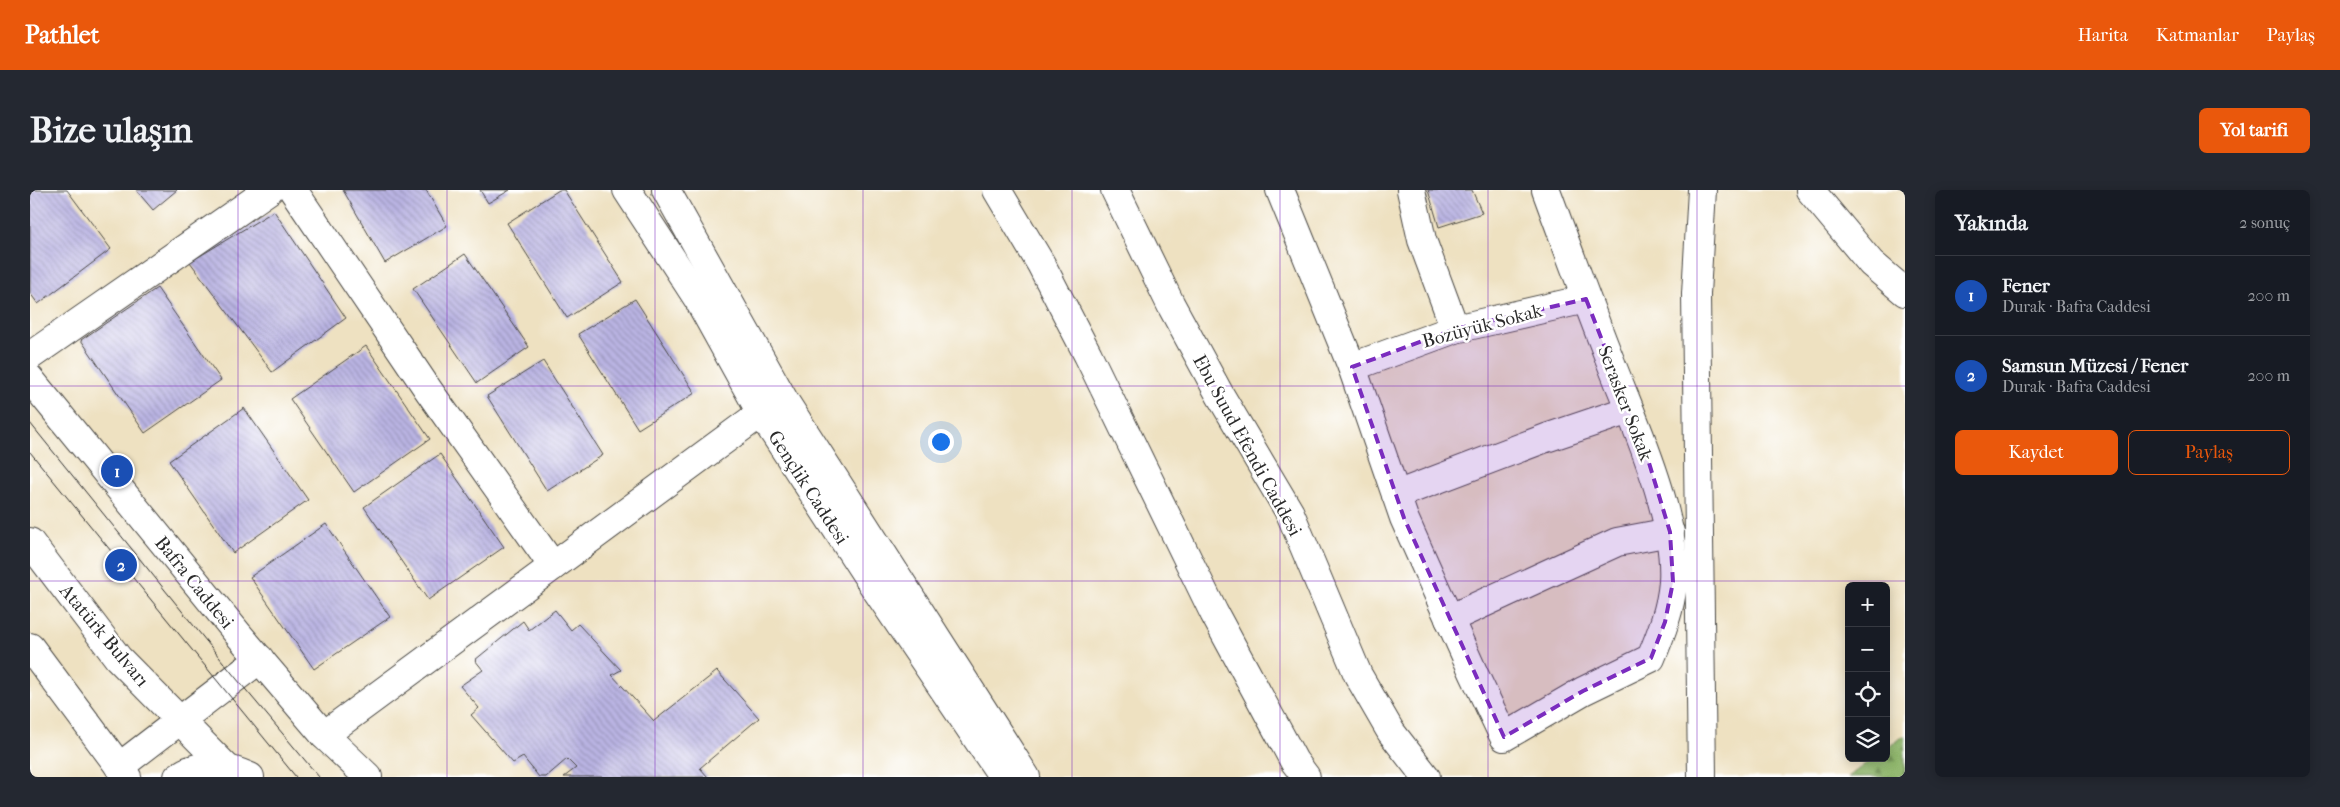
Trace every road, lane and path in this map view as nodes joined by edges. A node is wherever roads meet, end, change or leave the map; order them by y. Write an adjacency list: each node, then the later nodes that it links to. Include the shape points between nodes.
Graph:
1 (269, 190): 15 (street)
2 (292, 190): 23 (street)
3 (626, 190): 18 (street, Gençlik Caddesi)
4 (666, 190): 18 (street, Gençlik Caddesi)
5 (996, 190): 35 (street, via 1084,347 1214,613 1294,761)
6 (1115, 190): 36 (street, Ebu Suud Efendi Caddesi, via 1175,313 1290,513 1358,675 1391,732)
7 (1280, 190): 16 (street)
8 (1411, 190): 14 (street, via 1422,240)
9 (1546, 190): 13 (street, Serasker Sokak)
10 (1702, 190): 37 (street, via 1696,294)
11 (1810, 190): 12 (street, via 1871,263)
12 (1905, 292)
13 (1586, 299): 14 (street, Bozüyük Sokak); 19 (street, Serasker Sokak)
14 (1455, 329): 16 (street, Bozüyük Sokak)
15 (30, 356)
16 (1352, 367): 20 (street)
17 (30, 379): 26 (street, Bafra Caddesi)
18 (773, 407): 23 (street); 33 (street, Gençlik Caddesi, via 875,588); 34 (street, Gençlik Caddesi)
19 (1629, 410): 20 (street); 21 (street, Serasker Sokak)
20 (1396, 495): 24 (street)
21 (1670, 532): 24 (street, via 1617,542); 24 (street, Serasker Sokak, via 1673,582 1665,622 1651,658 1583,690 1504,737)
22 (30, 542): 27 (street, Atatürk Bulvarı, via 118,658)
23 (553, 566): 28 (street)
24 (1449, 619)
25 (30, 647): 29 (street)
26 (260, 659): 27 (street); 28 (street, Bafra Caddesi)
27 (180, 721): 29 (street); 30 (street, Atatürk Bulvarı)
28 (324, 735): 32 (street, Bafra Caddesi)
29 (123, 772)
30 (238, 772): 31 (street, Atatürk Bulvarı, via 204,767)
31 (178, 777)
32 (368, 777)
33 (1003, 777)
34 (1026, 777)
35 (1306, 777)
36 (1426, 777)
37 (1702, 777)

